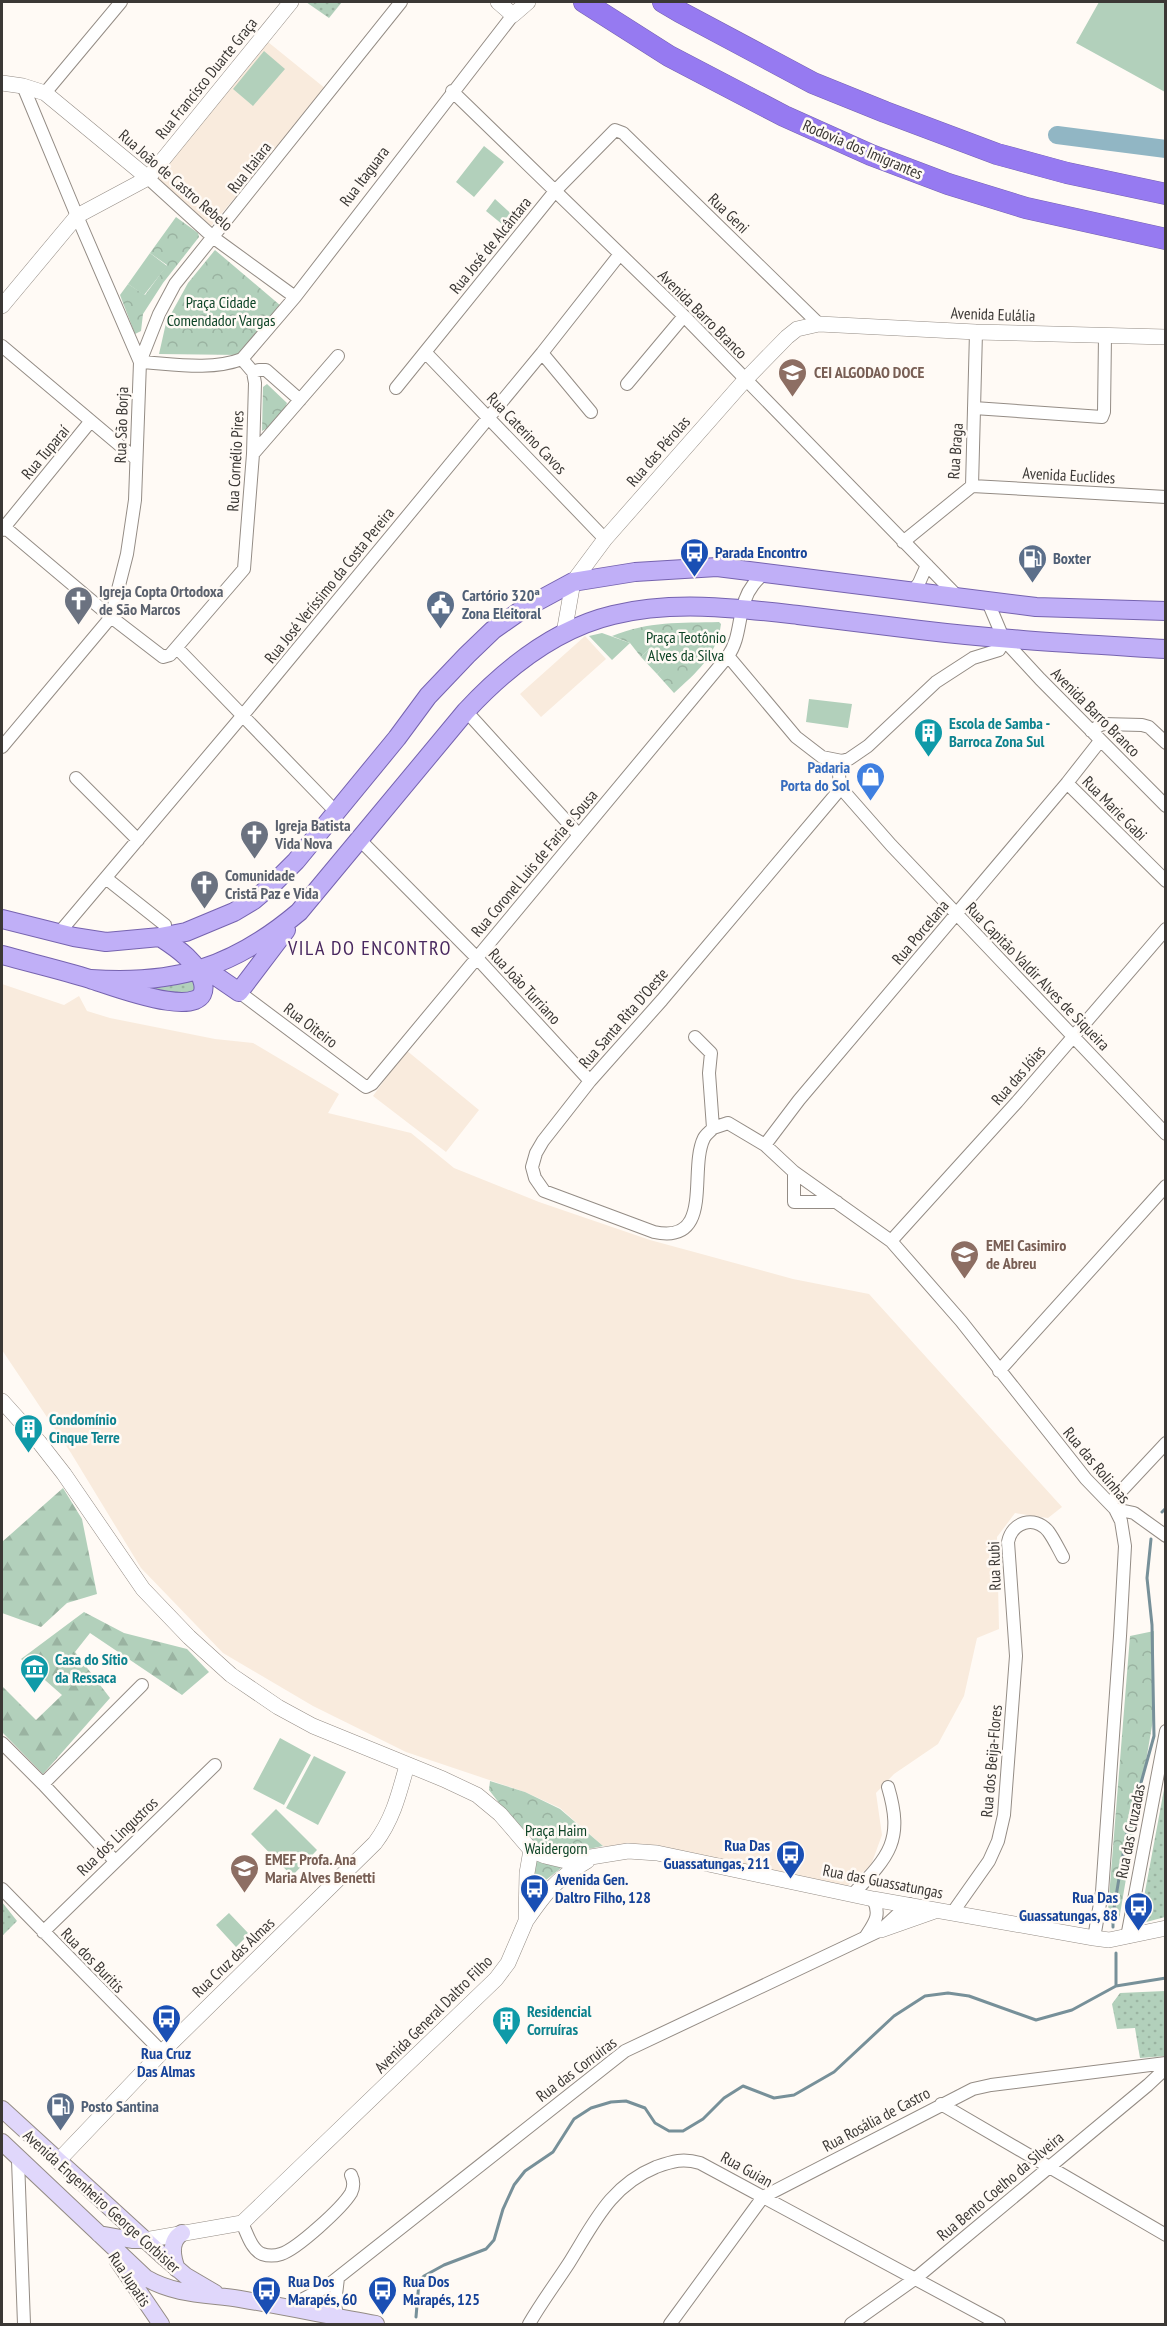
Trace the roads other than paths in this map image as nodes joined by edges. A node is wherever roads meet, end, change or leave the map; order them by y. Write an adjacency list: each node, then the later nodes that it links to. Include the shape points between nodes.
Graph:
1 (121, 2): 10 (street)
2 (291, 2): 13 (street, Rua Francisco Duarte Graça)
3 (401, 2): 17 (street, Rua Itaiara)
4 (498, 2): 8 (street)
5 (528, 2): 8 (street, Rua Itaguara)
6 (584, 2): 18 (highway, Rodovia dos Imigrantes, via 669,56 784,116 871,155 1026,208)
7 (663, 2): 15 (highway, via 813,83 885,112 997,154)
8 (517, 8): 11 (street, Rua Itaguara)
9 (2, 83): 10 (street)
10 (35, 89): 13 (street, Rua João de Castro Rebelo); 16 (street, Rua São Borja)
11 (452, 91): 14 (street, Avenida Barro Branco); 20 (street, Rua Itaguara)
12 (615, 130): 14 (street, Rua José de Alcântara); 23 (street, Rua Geni, via 623,133)
13 (148, 178): 16 (street); 17 (street, Rua João de Castro Rebelo)
14 (556, 190): 19 (street, Avenida Barro Branco); 28 (street, Rua José de Alcântara)
15 (1166, 194)
16 (77, 216): 21 (street); 32 (street, Rua São Borja)
17 (214, 238): 20 (street, Rua João de Castro Rebelo); 32 (street, Rua Itaiara, via 175,285)
18 (1166, 240)
19 (620, 254): 22 (street, Avenida Barro Branco); 29 (street, Rua José Veríssimo da Costa Pereira)
20 (295, 297): 31 (street, Rua Itaguara)
21 (2, 306)
22 (684, 316): 34 (street, Avenida Barro Branco); 35 (street)
23 (819, 324): 24 (street, Avenida Eulália); 34 (street, Rua das Pérolas, via 797,329)
24 (976, 332): 25 (street, Avenida Eulália); 38 (street, Rua Braga)
25 (1105, 336): 26 (street, Avenida Eulália); 38 (street, via 1102,417)
26 (1166, 337)
27 (2, 346): 41 (street)
28 (425, 352): 36 (street, Rua José de Alcântara); 40 (street, Rua Caterino Cavos)
29 (542, 353): 39 (street); 40 (street, Rua José Veríssimo da Costa Pereira)
30 (338, 356): 37 (street)
31 (242, 359): 32 (street, via 209,366); 33 (street)
32 (140, 362): 43 (street, Rua São Borja)
33 (254, 372): 37 (street, via 266,370); 42 (street, Rua Cornélio Pires)
34 (745, 380): 47 (street, Rua das Pérolas); 48 (street, Avenida Barro Branco)
35 (627, 384)
36 (396, 388)
37 (300, 400): 42 (street)
38 (974, 408): 44 (street, Rua Braga)
39 (591, 412)
40 (489, 417): 47 (street, Rua Caterino Cavos); 64 (street, Rua José Veríssimo da Costa Pereira)
41 (90, 422): 43 (street); 46 (street, Rua Tuparaí)
42 (253, 454): 60 (street, Rua Cornélio Pires, via 244,569)
43 (136, 459): 57 (street, Rua São Borja, via 127,554)
44 (972, 486): 45 (street, Avenida Euclides); 48 (street, Rua Braga)
45 (1166, 496)
46 (2, 527): 57 (street)
47 (605, 539): 51 (street, Rua das Pérolas)
48 (903, 542): 49 (street, Avenida Barro Branco)
49 (927, 566): 52 (street); 53 (street, Avenida Barro Branco)
50 (765, 572): 51 (main road, via 697,568); 52 (main road); 55 (street, Rua Coronel Luis de Faria e Sousa, via 750,588)
51 (573, 582): 58 (street, Rua das Pérolas); 74 (main road, via 523,609 466,655 428,696)
52 (912, 592): 53 (main road)
53 (958, 597): 54 (main road)
54 (988, 602): 56 (main road); 59 (street)
55 (742, 609): 58 (main road, via 634,611); 59 (main road); 62 (street, Rua Coronel Luis de Faria e Sousa, via 736,641)
56 (1166, 611)
57 (111, 617): 60 (street, via 163,657); 68 (street, Rua São Borja)
58 (564, 633): 63 (main road, via 519,661)
59 (1004, 640): 61 (main road); 65 (street, Avenida Barro Branco); 69 (street, via 999,650 973,658 936,682 868,746 849,759)
60 (177, 648): 64 (street)
61 (1166, 649)
62 (728, 656): 69 (street, via 796,737 814,753); 75 (street, Rua Coronel Luis de Faria e Sousa)
63 (466, 711): 75 (street); 76 (main road)
64 (243, 715): 74 (street); 77 (street, Rua José Veríssimo da Costa Pereira)
65 (1091, 731): 66 (street, Avenida Barro Branco); 67 (street, via 1102,724 1142,725)
66 (1100, 741): 71 (street, Rua Porcelana); 73 (street, Avenida Barro Branco)
67 (1166, 743)
68 (2, 747)
69 (838, 761): 72 (street)
70 (76, 778): 77 (street)
71 (1067, 783): 79 (street, Rua Marie Gabi); 81 (street, Rua Porcelana)
72 (840, 787): 81 (street, Rua Capitão Valdir Alves de Siqueira); 93 (street, Rua Santa Rita D'Oeste)
73 (1166, 806)
74 (336, 812): 84 (main road, via 296,861 254,900 219,920 186,932)
75 (579, 835): 87 (street, Rua Coronel Luis de Faria e Sousa)
76 (360, 839): 80 (main road); 87 (street, Rua João Turriano)
77 (138, 840): 78 (street, Rua José Veríssimo da Costa Pereira)
78 (107, 879): 84 (street); 85 (street, Rua José Veríssimo da Costa Pereira)
79 (1166, 880)
80 (300, 912): 88 (main road, via 255,945); 90 (main road)
81 (956, 915): 92 (street, Rua Capitão Valdir Alves de Siqueira); 97 (street, Rua Porcelana)
82 (2, 919): 85 (main road)
83 (1166, 929): 92 (street, Rua das Jóias)
84 (162, 931): 85 (main road, via 106,942); 88 (main road)
85 (59, 933)
86 (2, 956): 89 (main road)
87 (476, 957): 93 (street, Rua João Turriano); 94 (street, Rua Coronel Luis de Faria e Sousa, via 372,1084)
88 (201, 969): 89 (main road, via 146,981); 89 (main road, via 202,993 185,1002 141,996); 90 (main road)
89 (91, 979)
90 (239, 992): 94 (street, Rua Oiteiro)
91 (695, 1037): 95 (street, via 711,1053)
92 (1073, 1038): 96 (street, Rua Capitão Valdir Alves de Siqueira); 101 (street, Rua das Jóias)
93 (590, 1081): 95 (street, Rua Santa Rita D'Oeste, via 536,1153 532,1167 544,1191 557,1197 654,1232 679,1232 692,1219 704,1138)
94 (363, 1085)
95 (713, 1128): 97 (street, Rua das Rolinhas, via 728,1124)
96 (1166, 1134)
97 (765, 1145): 98 (street, Rua das Rolinhas)
98 (794, 1172): 100 (street, Rua das Rolinhas); 100 (street, via 794,1202)
99 (1166, 1186): 102 (street)
100 (838, 1202): 101 (street, Rua das Rolinhas)
101 (891, 1241): 102 (street, Rua das Rolinhas)
102 (999, 1371): 105 (street, Rua das Rolinhas, via 1086,1479)
103 (2, 1401): 113 (street, via 64,1474 143,1589 231,1675 313,1726)
104 (1166, 1443): 105 (street)
105 (1113, 1506): 106 (street, via 1134,1513); 130 (street, Rua das Rolinhas, via 1124,1532 1125,1546 1105,1857)
106 (1166, 1536)
107 (1063, 1557): 108 (street, Rua Rubi, via 1040,1525 1023,1522 1014,1526 1008,1542)
108 (1012, 1600): 123 (street, Rua dos Beija-Flores, via 1016,1656 1004,1815 988,1861)
109 (142, 1685): 114 (street)
110 (1166, 1731): 129 (street, Rua das Cruzadas)
111 (2, 1743): 114 (street)
112 (215, 1765): 118 (street, Rua dos Lingustros)
113 (407, 1765): 116 (street, via 477,1795 500,1814); 131 (street, Rua Cruz das Almas, via 397,1803 375,1843)
114 (44, 1784): 118 (street)
115 (888, 1787): 120 (street, via 895,1812 889,1850)
116 (531, 1850): 117 (street, via 566,1861); 124 (street, Avenida General Daltro Filho)
117 (594, 1857): 120 (street, Rua das Guassatungas, via 628,1851 657,1853); 124 (street, via 552,1885)
118 (115, 1861): 127 (street, Rua dos Lingustros)
119 (2, 1889): 127 (street, Rua dos Buritis)
120 (853, 1894): 121 (street, Rua das Guassatungas)
121 (873, 1899): 122 (street, Rua das Guassatungas); 128 (street, via 878,1908 876,1920)
122 (909, 1904): 123 (street, Rua das Guassatungas); 126 (street, Rua das Corruiras)
123 (946, 1911): 126 (street); 130 (street, Rua das Guassatungas)
124 (526, 1921): 141 (street, Avenida General Daltro Filho, via 508,1964 496,1979)
125 (1166, 1928): 129 (street, Rua das Guassatungas)
126 (881, 1930): 128 (street, Rua das Corruiras)
127 (43, 1932): 131 (street, Rua dos Buritis)
128 (865, 1936): 147 (street, Rua das Corruiras, via 625,2051)
129 (1127, 1937): 130 (street, Rua das Guassatungas)
130 (1094, 1938)
131 (162, 2052): 137 (street, Rua Cruz das Almas)
132 (1166, 2066): 133 (street, Rua Rosália de Castro, via 991,2085); 138 (street, Rua Bento Coelho da Silveira)
133 (941, 2104): 138 (street); 140 (street, Rua Rosália de Castro)
134 (2, 2109): 137 (main road, Avenida Engenheiro George Corbisier)
135 (2, 2142): 136 (main road, Avenida Engenheiro George Corbisier)
136 (18, 2160): 143 (main road, Avenida Engenheiro George Corbisier); 152 (street)
137 (59, 2160): 145 (main road, Avenida Engenheiro George Corbisier)
138 (1049, 2168): 144 (street); 148 (street, Rua Bento Coelho da Silveira)
139 (351, 2175): 141 (street, via 354,2183 344,2202 282,2254 267,2255 257,2250)
140 (763, 2197): 148 (street, Rua Guian); 155 (street, Rua Guian, via 687,2159 673,2160 638,2175 618,2190 601,2212); 156 (street, Rua Rosália de Castro)
141 (242, 2223): 142 (street)
142 (182, 2233): 145 (street); 146 (main road, via 173,2245)
143 (98, 2234): 145 (main road); 149 (main road, Avenida Engenheiro George Corbisier, via 146,2278 191,2294); 153 (main road, Rua Jupatis)
144 (1166, 2235)
145 (145, 2240): 146 (main road, Avenida Engenheiro George Corbisier)
146 (177, 2269): 149 (main road, Avenida Engenheiro George Corbisier)
147 (338, 2278): 150 (street, Rua das Corruiras); 151 (street)
148 (916, 2278): 157 (street, Rua Bento Coelho da Silveira); 158 (street, Rua Guian)
149 (218, 2295): 150 (main road)
150 (288, 2307): 151 (main road)
151 (337, 2317): 154 (main road)
152 (24, 2325)
153 (161, 2325)
154 (376, 2325)
155 (529, 2325)
156 (670, 2325)
157 (851, 2325)
158 (999, 2325)

